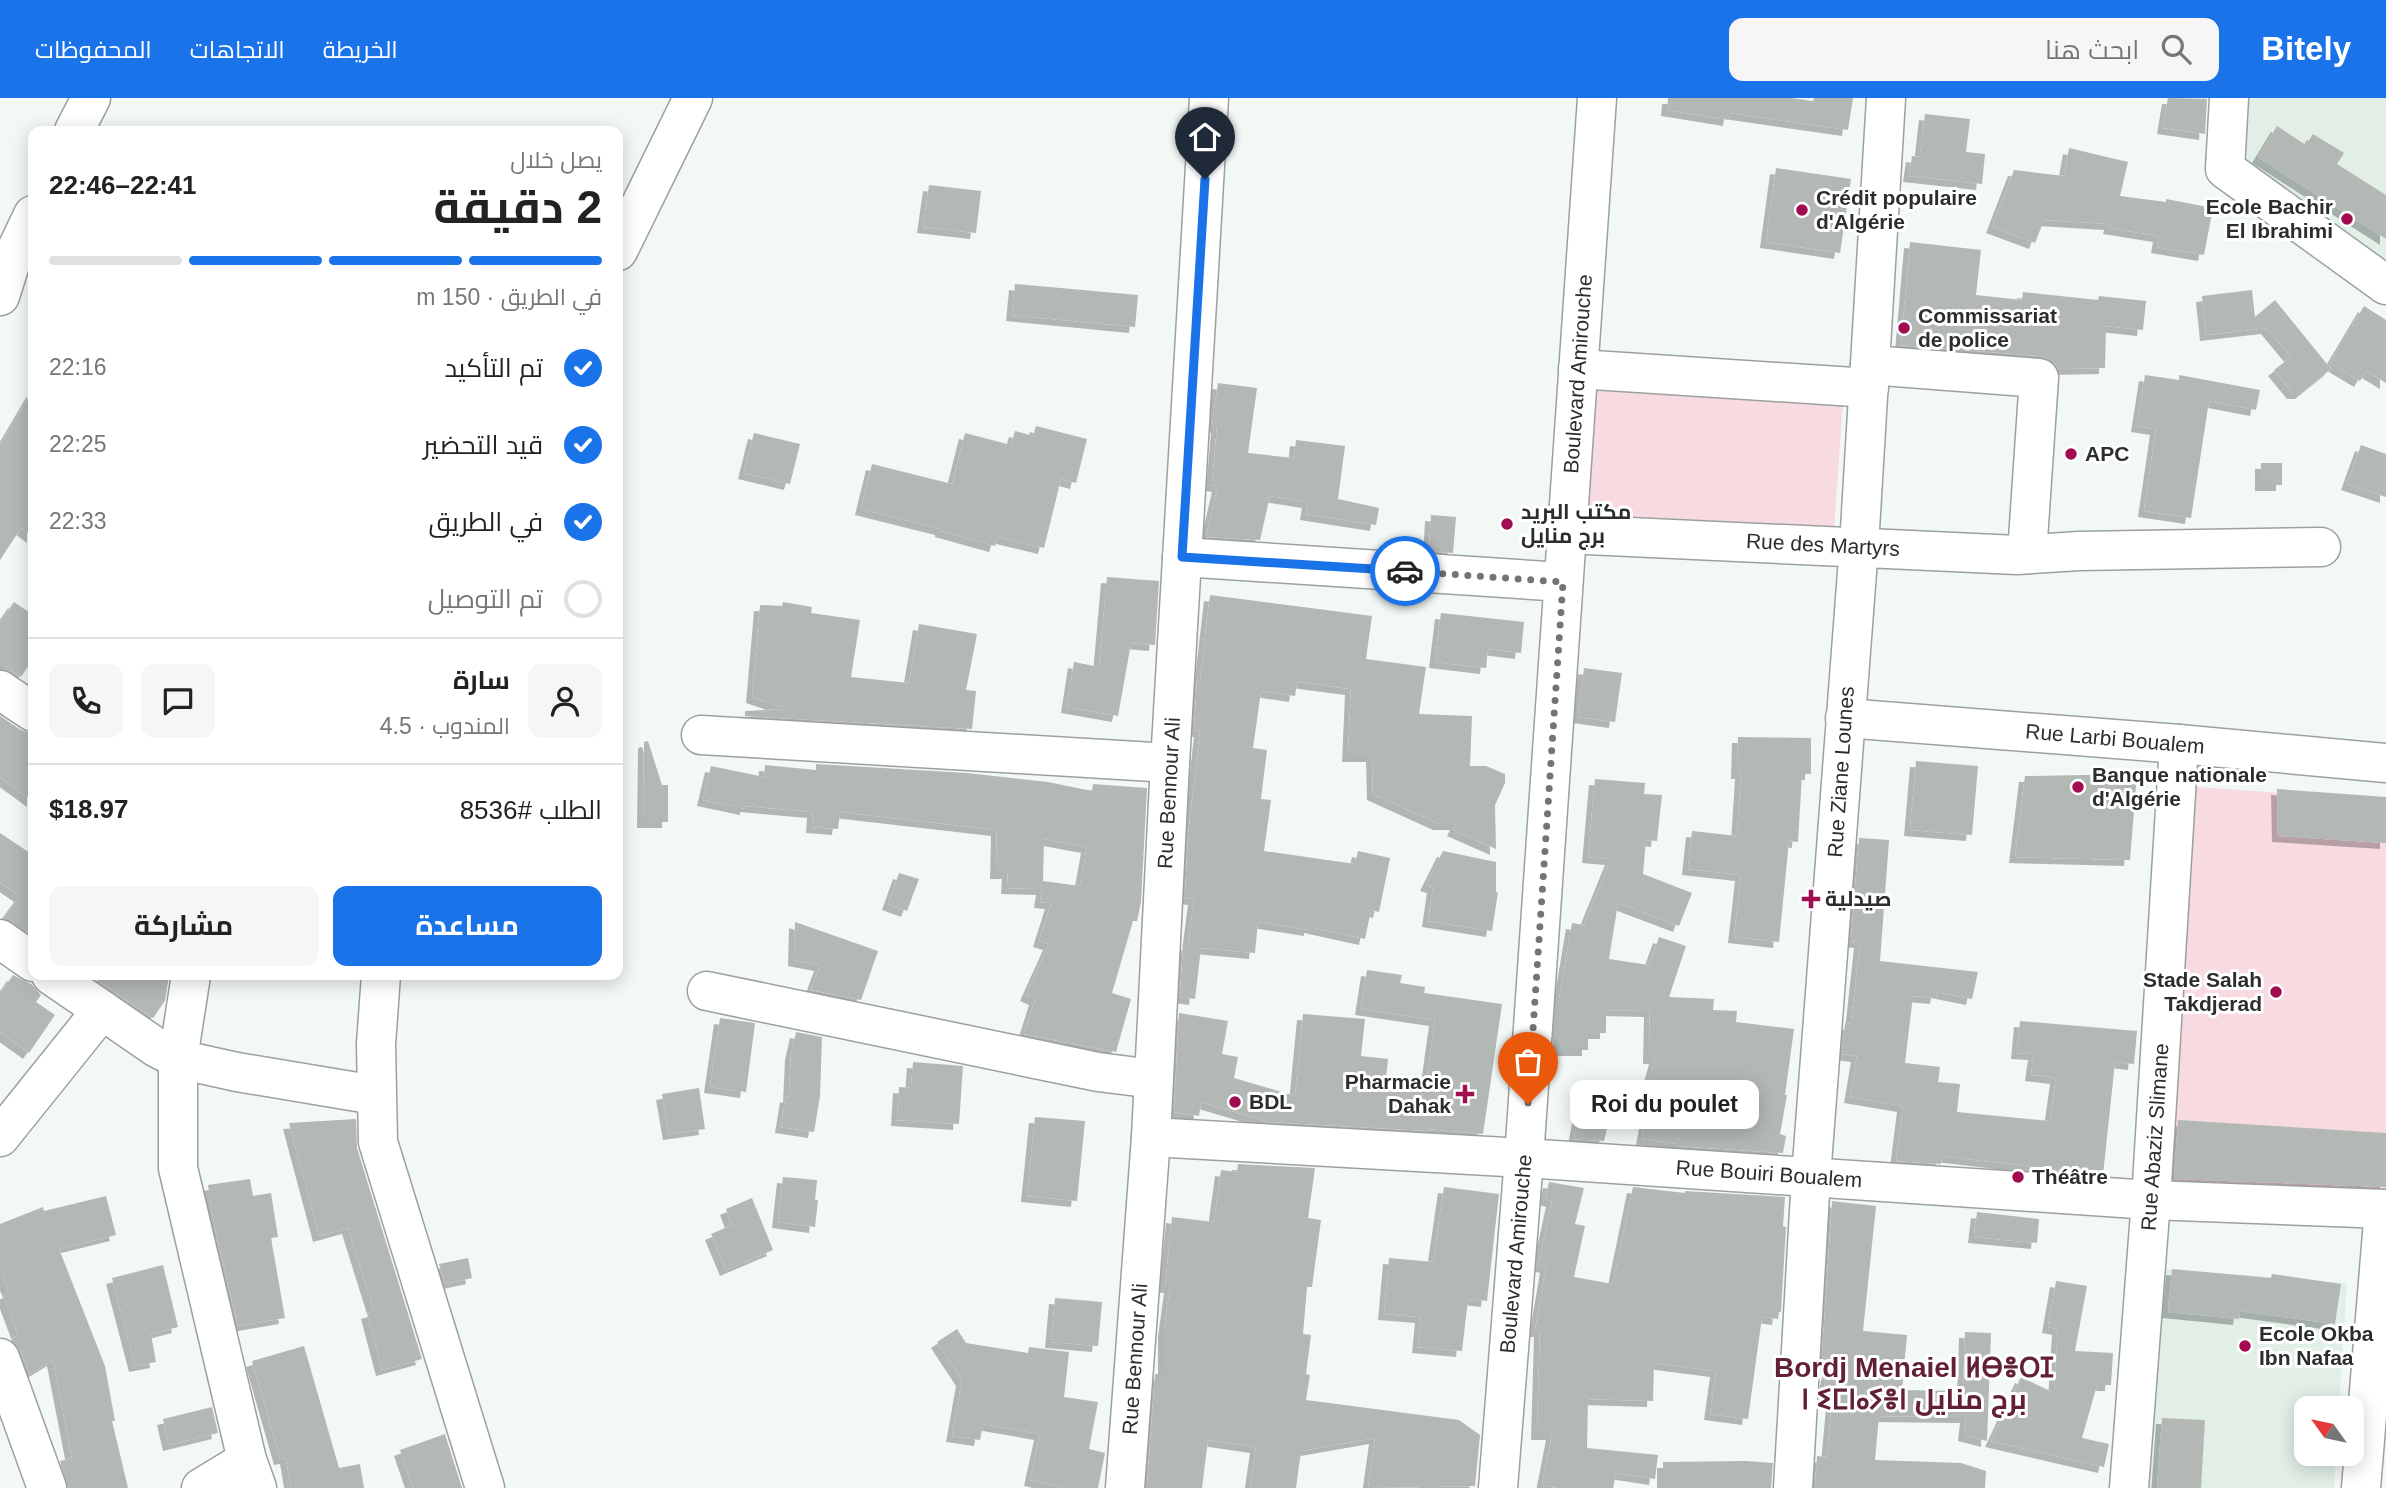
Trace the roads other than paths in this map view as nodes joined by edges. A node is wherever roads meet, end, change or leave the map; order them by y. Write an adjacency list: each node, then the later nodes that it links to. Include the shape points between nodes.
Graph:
1 (91, 98): 7 (street)
2 (693, 98): 9 (street)
3 (1209, 98): 18 (street, Rue Bennour Ali)
4 (1597, 98): 12 (street, Boulevard Amirouche)
5 (1886, 98): 13 (street, Rue Ziane Lounes)
6 (2228, 98): 11 (street, via 2225,169)
7 (77, 126)
8 (28, 232): 10 (street)
9 (623, 241)
10 (15, 276)
11 (2386, 285)
12 (1578, 369): 13 (street); 14 (street, Boulevard Amirouche)
13 (1869, 377): 15 (street, Rue Ziane Lounes); 17 (street, via 2039,378)
14 (1566, 534): 15 (street, Rue des Martyrs); 19 (street, Boulevard Amirouche)
15 (1859, 546): 17 (street, Rue des Martyrs); 22 (street, Rue Ziane Lounes)
16 (2321, 547): 17 (street, Rue des Martyrs)
17 (2027, 554)
18 (1182, 557): 19 (street); 25 (street, Rue Bennour Ali)
19 (1563, 582): 39 (street, Boulevard Amirouche)
20 (0, 690): 21 (street)
21 (28, 709)
22 (1845, 718): 24 (street, Rue Larbi Boualem); 40 (street, Rue Ziane Lounes)
23 (701, 735): 25 (street)
24 (2179, 744): 26 (street, Rue Larbi Boualem); 41 (street, Rue Abaziz Slimane)
25 (1170, 763): 35 (street, Rue Bennour Ali)
26 (2386, 763)
27 (0, 939): 28 (street)
28 (28, 959)
29 (58, 980): 33 (street)
30 (190, 980): 34 (street)
31 (381, 980): 36 (street)
32 (707, 991): 35 (street, via 1098,1072)
33 (102, 1010): 34 (street); 37 (street)
34 (178, 1059): 36 (street); 44 (street, via 178,1168)
35 (1154, 1079): 38 (street, Rue Bennour Ali)
36 (375, 1095): 47 (street, via 378,1142)
37 (0, 1137)
38 (1151, 1137): 39 (street, Rue Bouiri Boualem); 48 (street, Rue Bennour Ali)
39 (1524, 1158): 40 (street, Rue Bouiri Boualem); 49 (street, Boulevard Amirouche)
40 (1811, 1177): 41 (street, Rue Bouiri Boualem); 50 (street, Rue Ziane Lounes)
41 (2151, 1200): 42 (street, Rue Bouiri Boualem); 51 (street, Rue Abaziz Slimane)
42 (2385, 1209): 52 (street)
43 (0, 1358): 45 (street)
44 (252, 1474): 46 (street)
45 (47, 1488)
46 (201, 1488)
47 (485, 1488)
48 (1125, 1488)
49 (1498, 1488)
50 (1793, 1488)
51 (2129, 1488)
52 (2361, 1488)

